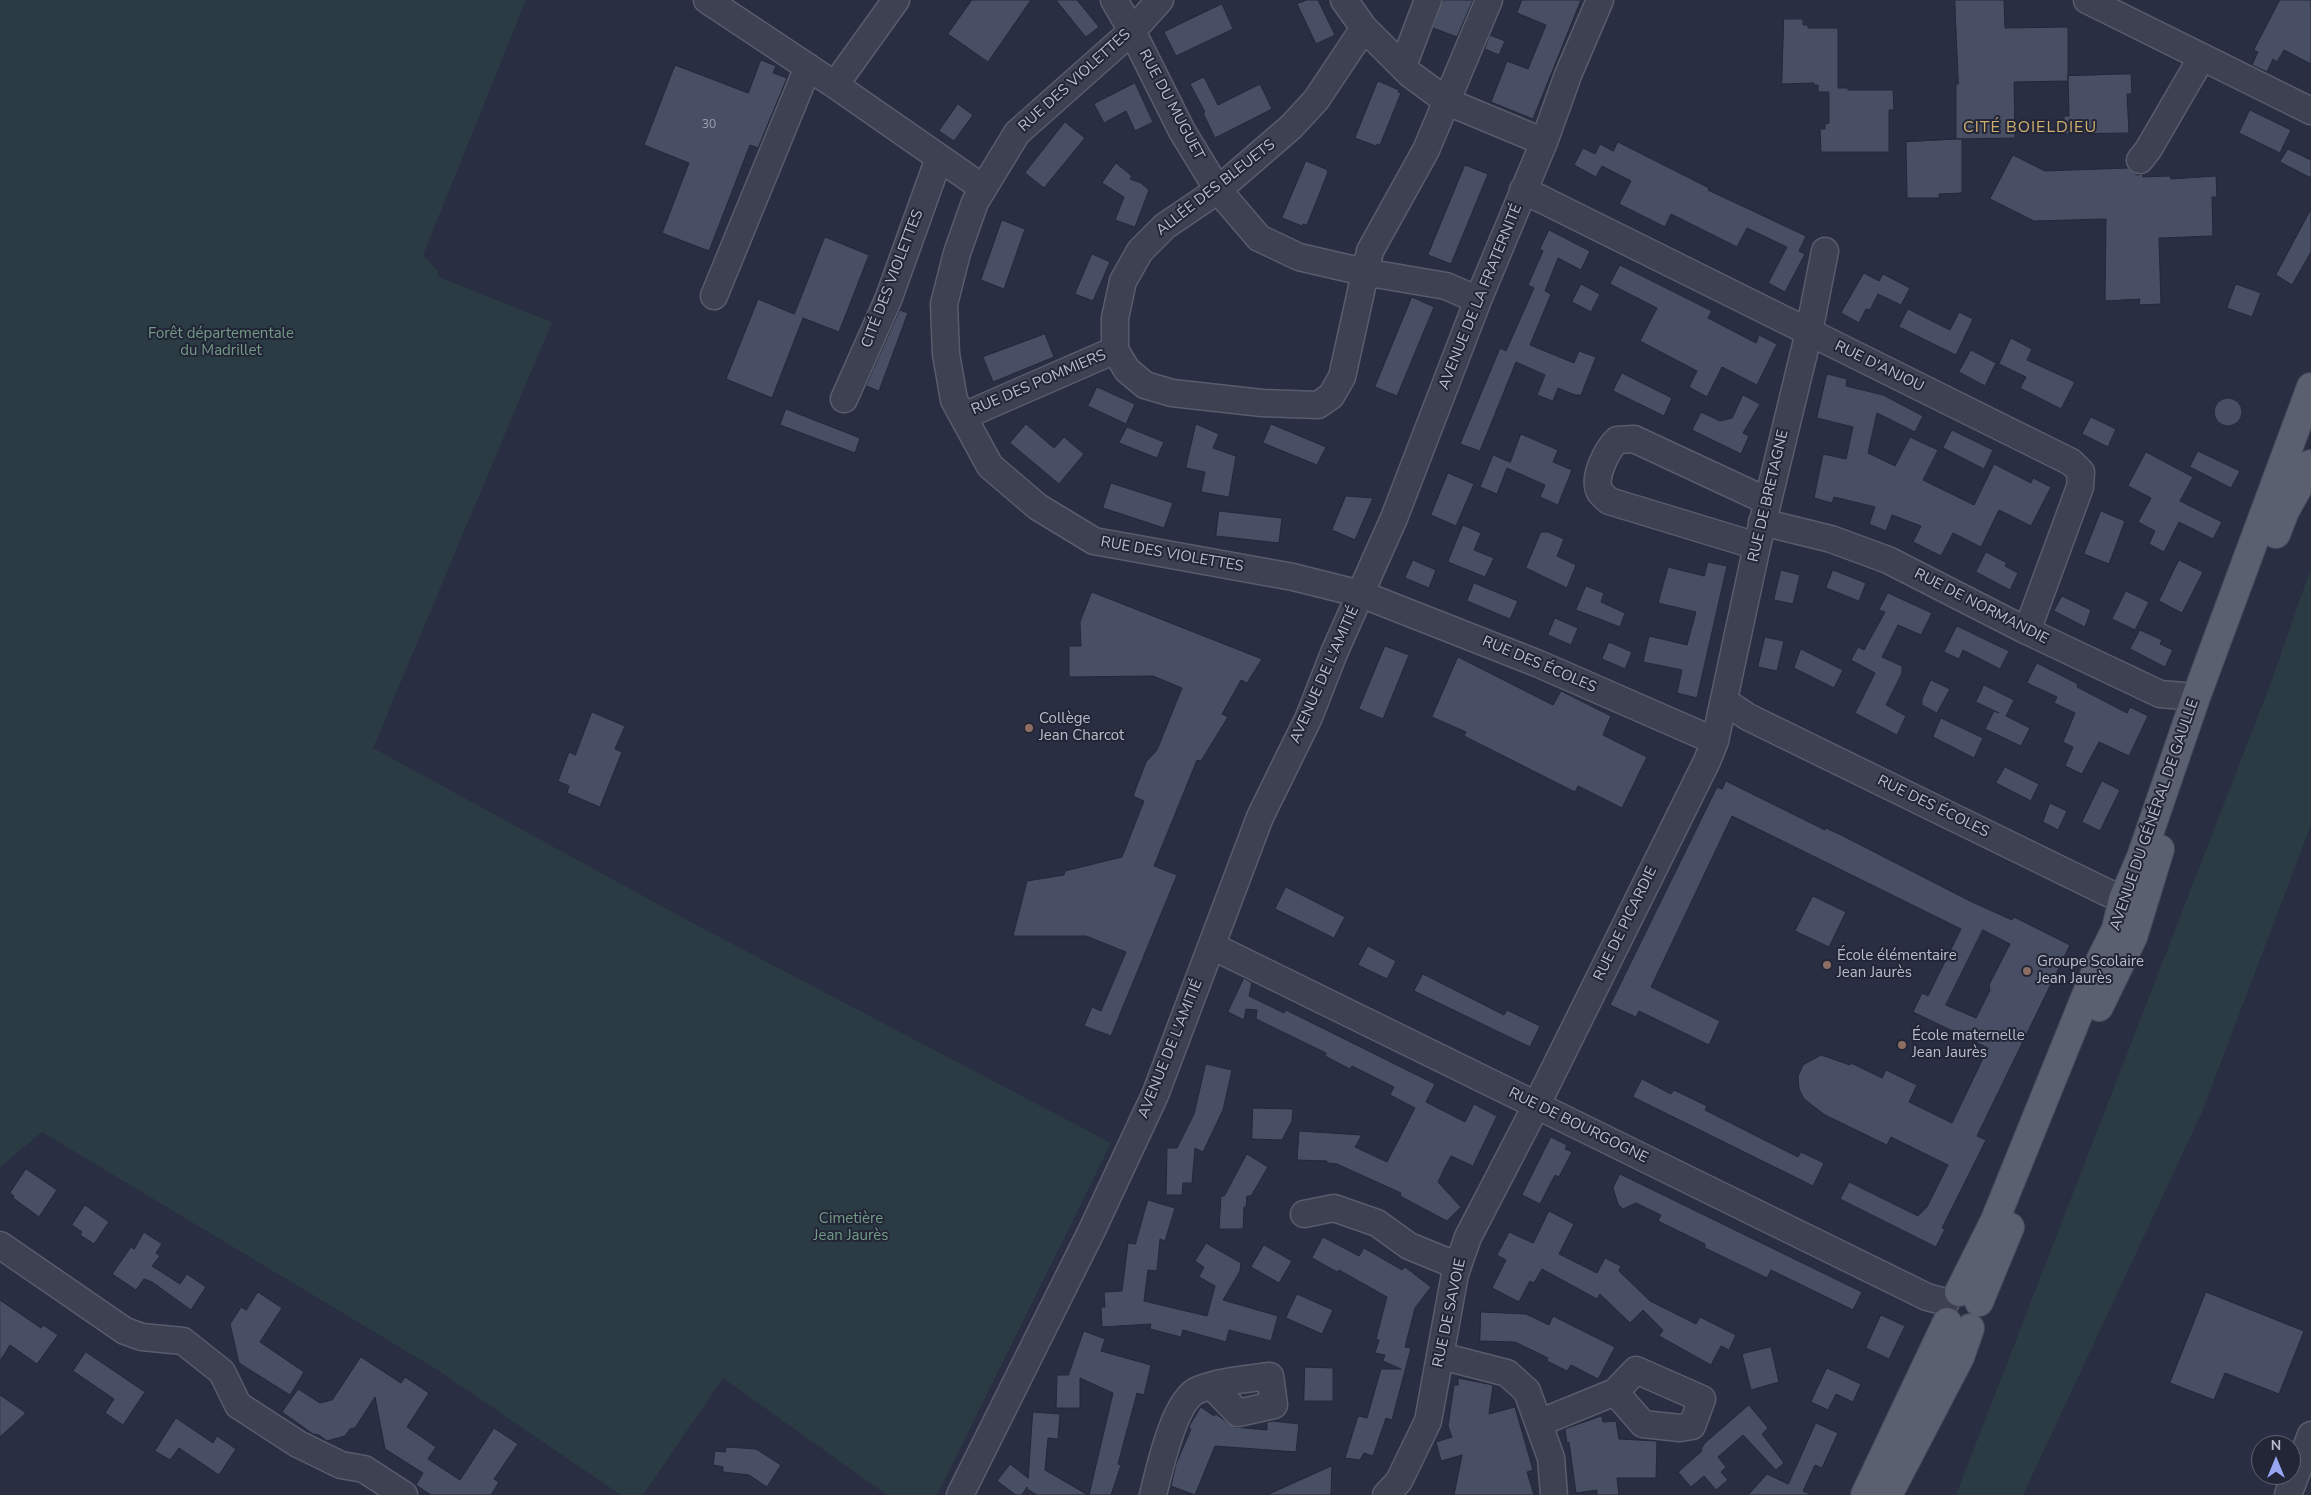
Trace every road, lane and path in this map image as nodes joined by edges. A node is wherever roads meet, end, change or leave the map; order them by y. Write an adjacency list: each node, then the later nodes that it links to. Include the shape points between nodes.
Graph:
1 (707, 0): 14 (street)
2 (896, 0): 15 (street)
3 (1114, 0): 11 (street, RUE DU MUGUET)
4 (1160, 0): 11 (street, RUE DES VIOLETTES)
5 (1344, 0): 10 (street)
6 (1428, 0): 13 (street)
7 (1489, 0): 16 (street)
8 (1600, 0): 18 (street, AVENUE DE LA FRATERNITÉ)
9 (2087, 0): 12 (street)
10 (1364, 28): 13 (street); 22 (street, ALLÉE DES BLEUETS, via 1316,100 1291,128)
11 (1132, 30): 21 (street, RUE DES VIOLETTES, via 1017,133); 22 (street, RUE DU MUGUET, via 1182,131)
12 (2202, 57): 17 (street); 20 (street)
13 (1402, 66): 16 (street)
14 (808, 67): 15 (street); 26 (street)
15 (835, 85): 19 (street)
16 (1448, 102): 18 (street); 25 (street, via 1426,150 1370,251)
17 (2311, 111)
18 (1544, 142): 23 (street, AVENUE DE LA FRATERNITÉ)
19 (939, 158): 21 (street); 31 (street, CITÉ DES VIOLETTES, via 888,300)
20 (2140, 160)
21 (983, 188): 32 (street, RUE DES VIOLETTES, via 956,253 944,304 946,354 952,390)
22 (1218, 190): 25 (street, RUE DU MUGUET, via 1259,238 1299,257); 29 (street, ALLÉE DES BLEUETS, via 1165,226 1140,251 1123,281 1115,318)
23 (1523, 190): 27 (street, AVENUE DE LA FRATERNITÉ); 28 (street, RUE D'ANJOU)
24 (1825, 251): 28 (street, RUE DE BRETAGNE)
25 (1364, 272): 27 (street, RUE DU MUGUET, via 1446,286); 29 (street, via 1342,377 1330,396 1318,405 1262,403 1172,393 1145,386 1127,370)
26 (714, 296)
27 (1478, 300): 35 (street, AVENUE DE LA FRATERNITÉ, via 1394,518)
28 (1809, 332): 34 (street, RUE DE BRETAGNE); 36 (street, RUE D'ANJOU, via 2071,462 2081,472 2080,487)
29 (1115, 350): 32 (street, RUE DES POMMIERS)
30 (2311, 387): 37 (main road, AVENUE DU GÉNÉRAL DE GAULLE)
31 (844, 399)
32 (964, 416): 35 (street, RUE DES VIOLETTES, via 990,466 1038,507 1094,541 1294,577)
33 (2311, 464): 40 (main road, AVENUE DU GÉNÉRAL DE GAULLE, via 2285,511 2163,840)
34 (1762, 523): 34 (street, via 1634,439 1617,440 1608,450 1597,482 1600,492 1609,501); 36 (street, RUE DE NORMANDIE, via 1831,539 1888,560); 38 (street, RUE DE BRETAGNE)
35 (1361, 594): 39 (street, RUE DES ÉCOLES, via 1539,664); 41 (street, AVENUE DE L'AMITIÉ, via 1309,717 1260,818)
36 (2026, 631): 37 (street, RUE DE NORMANDIE, via 2160,694)
37 (2196, 697): 40 (main road, AVENUE DU GÉNÉRAL DE GAULLE, via 2141,857)
38 (1724, 701): 39 (street, RUE DE BRETAGNE); 40 (street, RUE DES ÉCOLES, via 1748,717)
39 (1715, 741): 42 (street, RUE DE PICARDIE)
40 (2134, 902): 46 (main road, AVENUE DU GÉNÉRAL DE GAULLE, via 2134,936)
41 (1212, 946): 42 (street, RUE DE BOURGOGNE); 53 (street, AVENUE DE L'AMITIÉ, via 1151,1104)
42 (1536, 1106): 45 (street, RUE DE SAVOIE, via 1468,1237); 46 (street, RUE DE BOURGOGNE, via 1927,1297)
43 (1304, 1214): 45 (street, via 1334,1208 1377,1223 1409,1246)
44 (0, 1245): 52 (street, via 125,1331 142,1337 182,1341 222,1372 238,1405 298,1444 341,1465 364,1469)
45 (1458, 1266): 47 (street, RUE DE SAVOIE)
46 (1960, 1309): 57 (main road, AVENUE DU GÉNÉRAL DE GAULLE); 58 (main road, AVENUE DU GÉNÉRAL DE GAULLE, via 1960,1357)
47 (1441, 1356): 50 (street, via 1507,1373 1527,1391); 55 (street, RUE DE SAVOIE, via 1428,1421 1399,1481)
48 (1212, 1386): 54 (street, via 1196,1391 1180,1409)
49 (1615, 1392): 50 (street)
50 (1538, 1423): 56 (street, via 1551,1458)
51 (2311, 1435): 59 (street)
52 (404, 1495)
53 (960, 1495)
54 (1153, 1495)
55 (1386, 1495)
56 (1554, 1495)
57 (1865, 1495)
58 (1888, 1495)
59 (2288, 1495)

